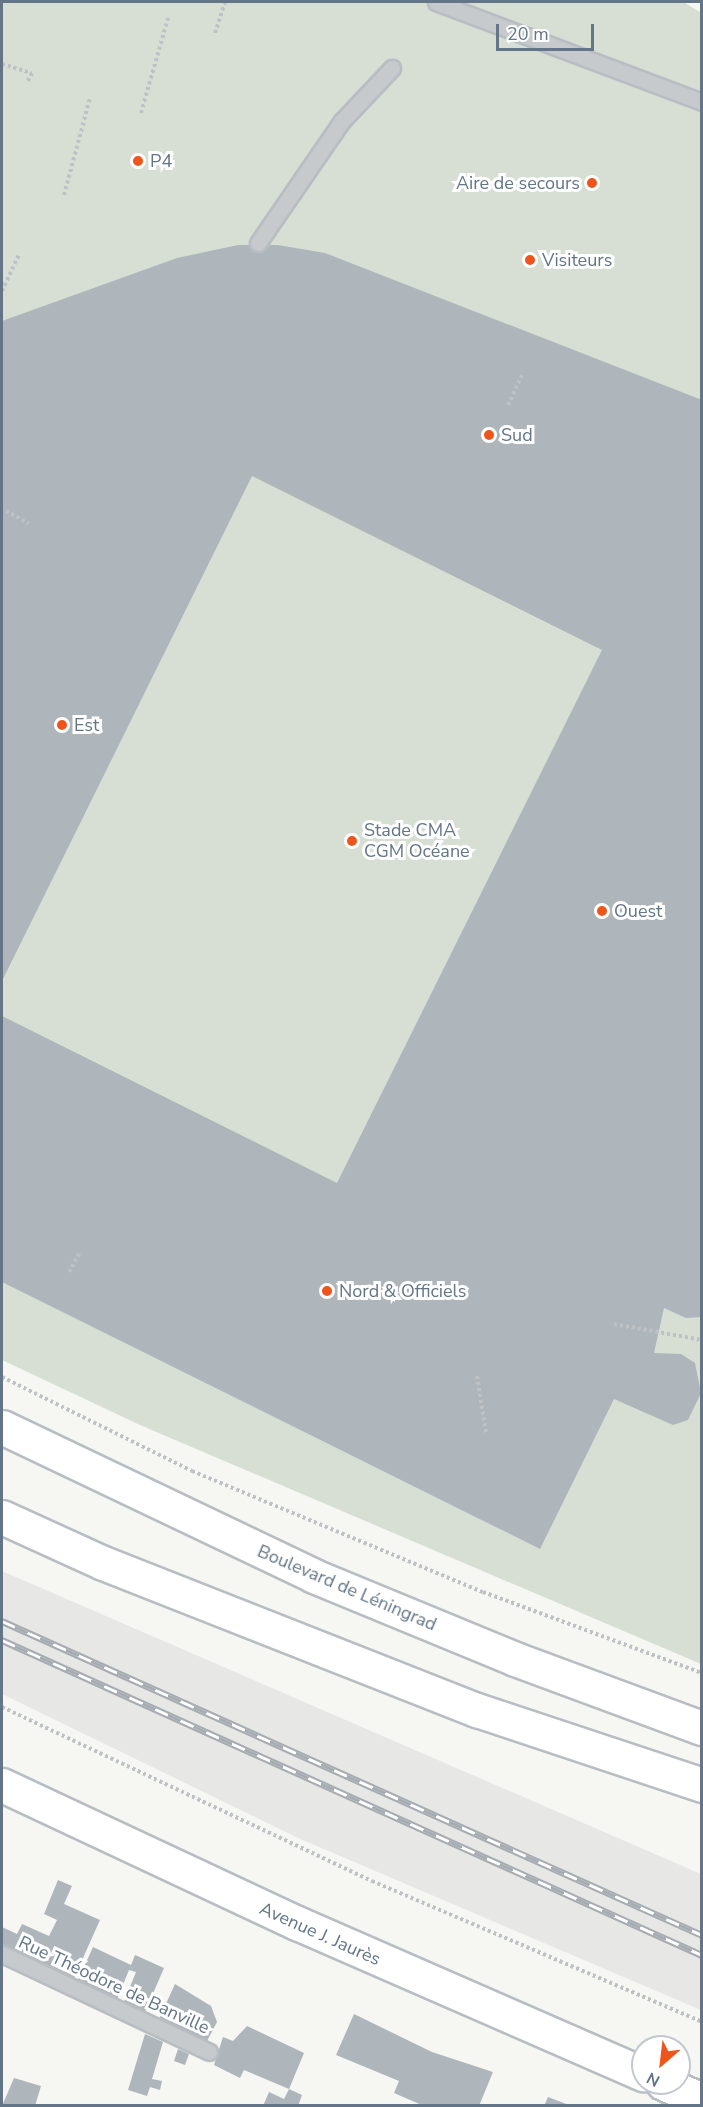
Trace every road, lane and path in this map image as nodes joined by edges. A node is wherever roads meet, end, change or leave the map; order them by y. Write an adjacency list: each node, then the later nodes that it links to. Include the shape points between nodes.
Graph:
1 (225, 2): 4 (path)
2 (436, 2): 9 (lane)
3 (168, 18): 10 (path)
4 (215, 33)
5 (2, 64): 7 (path, via 32,73)
6 (392, 68): 12 (lane, via 342,121)
7 (28, 81)
8 (90, 98): 11 (path)
9 (702, 102)
10 (141, 113)
11 (64, 195)
12 (258, 243)
13 (19, 255): 14 (path)
14 (2, 291)
15 (522, 375): 16 (path)
16 (508, 405)
17 (6, 511): 18 (path)
18 (29, 524)
19 (79, 1254): 20 (path)
20 (69, 1272)
21 (614, 1324): 22 (path)
22 (702, 1340)
23 (477, 1376): 26 (path)
24 (2, 1377): 28 (path, via 192,1471 483,1592)
25 (2, 1427): 30 (main road, Boulevard de Léningrad, via 314,1576 515,1659)
26 (486, 1433)
27 (2, 1517): 32 (main road, via 477,1710)
28 (702, 1673)
29 (2, 1707): 34 (path, via 372,1881)
30 (702, 1728)
31 (2, 1785): 36 (main road, Avenue J. Jaurès, via 297,1923)
32 (702, 1785)
33 (2, 1954): 35 (lane, Rue Théodore de Banville)
34 (702, 2022)
35 (209, 2052)
36 (631, 2069)

